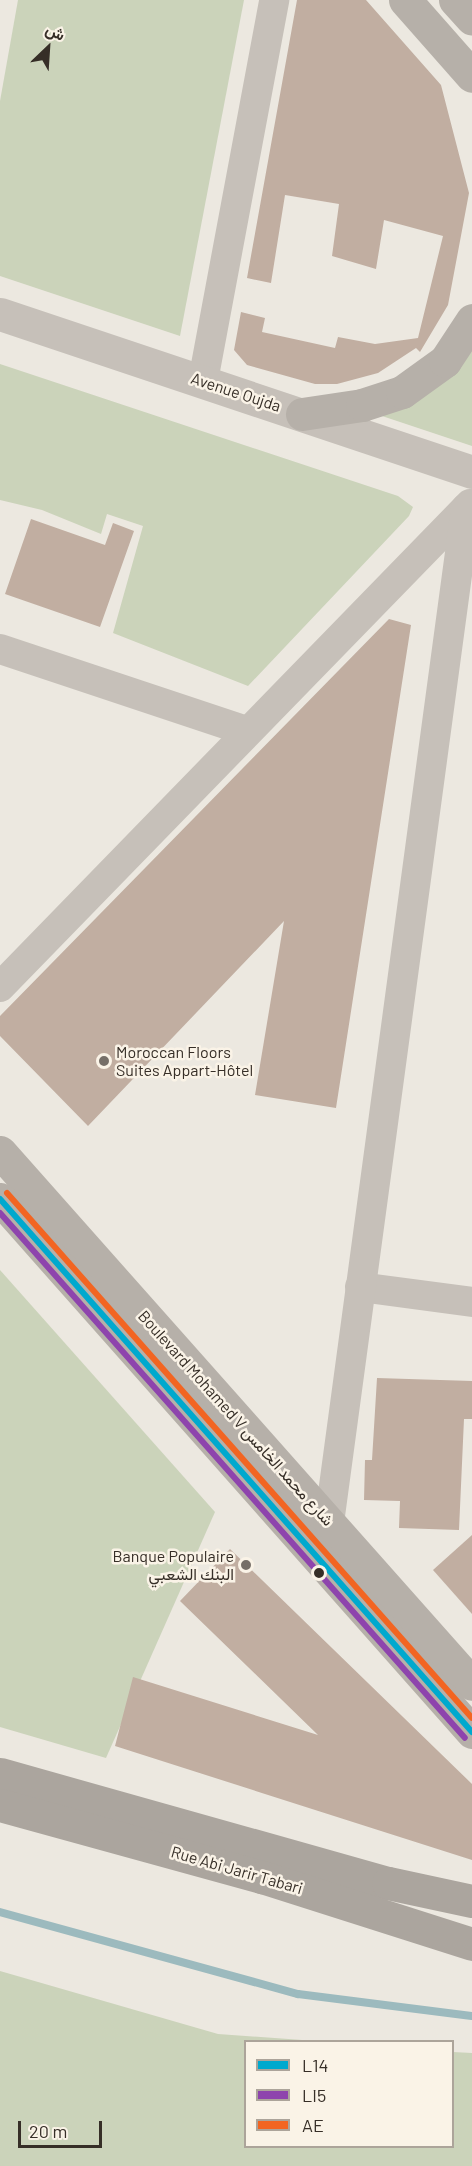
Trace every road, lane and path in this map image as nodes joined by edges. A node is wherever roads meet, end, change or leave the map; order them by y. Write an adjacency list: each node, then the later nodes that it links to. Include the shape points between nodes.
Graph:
1 (274, 0): 9 (street)
2 (405, 0): 5 (main road)
3 (455, 0): 4 (main road)
4 (472, 19)
5 (462, 64): 6 (main road)
6 (472, 97)
7 (0, 314): 9 (street, Avenue Oujda)
8 (472, 320): 10 (main road, via 445,361 402,392 362,405)
9 (203, 381): 10 (street, Avenue Oujda)
10 (302, 414): 11 (street, Avenue Oujda)
11 (472, 472)
12 (469, 505): 14 (street); 18 (street)
13 (0, 649): 14 (street)
14 (246, 731): 15 (street)
15 (0, 987)
16 (0, 1152): 20 (main road, Boulevard Mohamed V شارع محمد الخامس)
17 (0, 1199): 22 (main road, Boulevard Mohamed V شارع محمد الخامس)
18 (360, 1287): 19 (street); 20 (street)
19 (472, 1302)
20 (329, 1523): 21 (main road, Boulevard Mohamed V شارع محمد الخامس)
21 (472, 1684)
22 (472, 1732)
23 (0, 1774): 25 (main road, Rue Abi Jarir Tabari, via 388,1883)
24 (0, 1805): 26 (main road, Rue Abi Jarir Tabari, via 262,1877)
25 (472, 1901)
26 (472, 1944)

